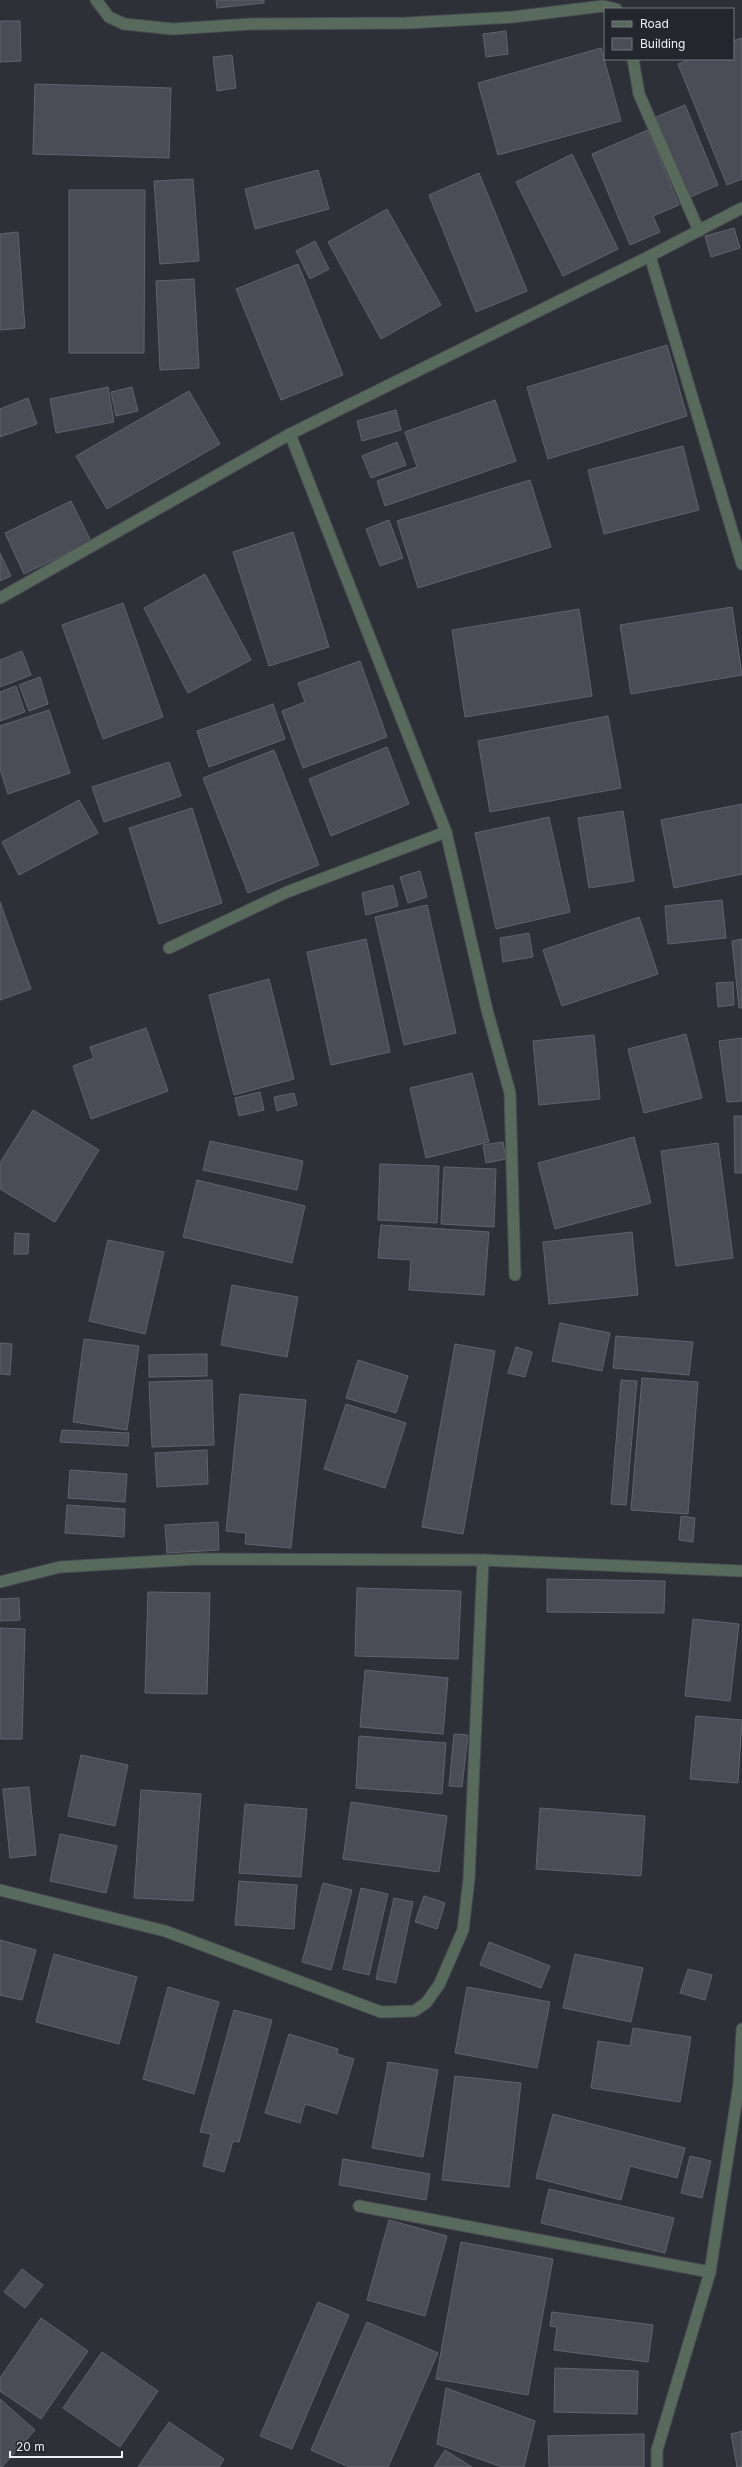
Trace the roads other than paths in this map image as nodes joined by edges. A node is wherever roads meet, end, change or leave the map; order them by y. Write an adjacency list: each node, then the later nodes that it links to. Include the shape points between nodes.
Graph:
1 (96, 0): 2 (street, via 109,17 124,24 173,29 251,24 407,23 513,17 603,6)
2 (612, 8)
3 (633, 60): 5 (street, via 639,94)
4 (742, 208): 5 (street)
5 (698, 231): 6 (street)
6 (650, 256): 7 (street); 8 (street)
7 (290, 434): 9 (street); 10 (street)
8 (742, 564)
9 (0, 598)
10 (446, 832): 11 (street, via 288,892); 12 (street, via 487,1010 510,1093)
11 (169, 948)
12 (515, 1275)
13 (483, 1560): 14 (street); 15 (street, via 197,1559 60,1567); 16 (street, via 469,1879 463,1930 439,1985 426,2003 414,2011 381,2012 165,1932)
14 (742, 1571)
15 (0, 1582)
16 (0, 1890)
17 (742, 2029): 19 (street, via 739,2084)
18 (359, 2206): 19 (street)
19 (710, 2272): 20 (street, via 657,2450)
20 (658, 2467)

